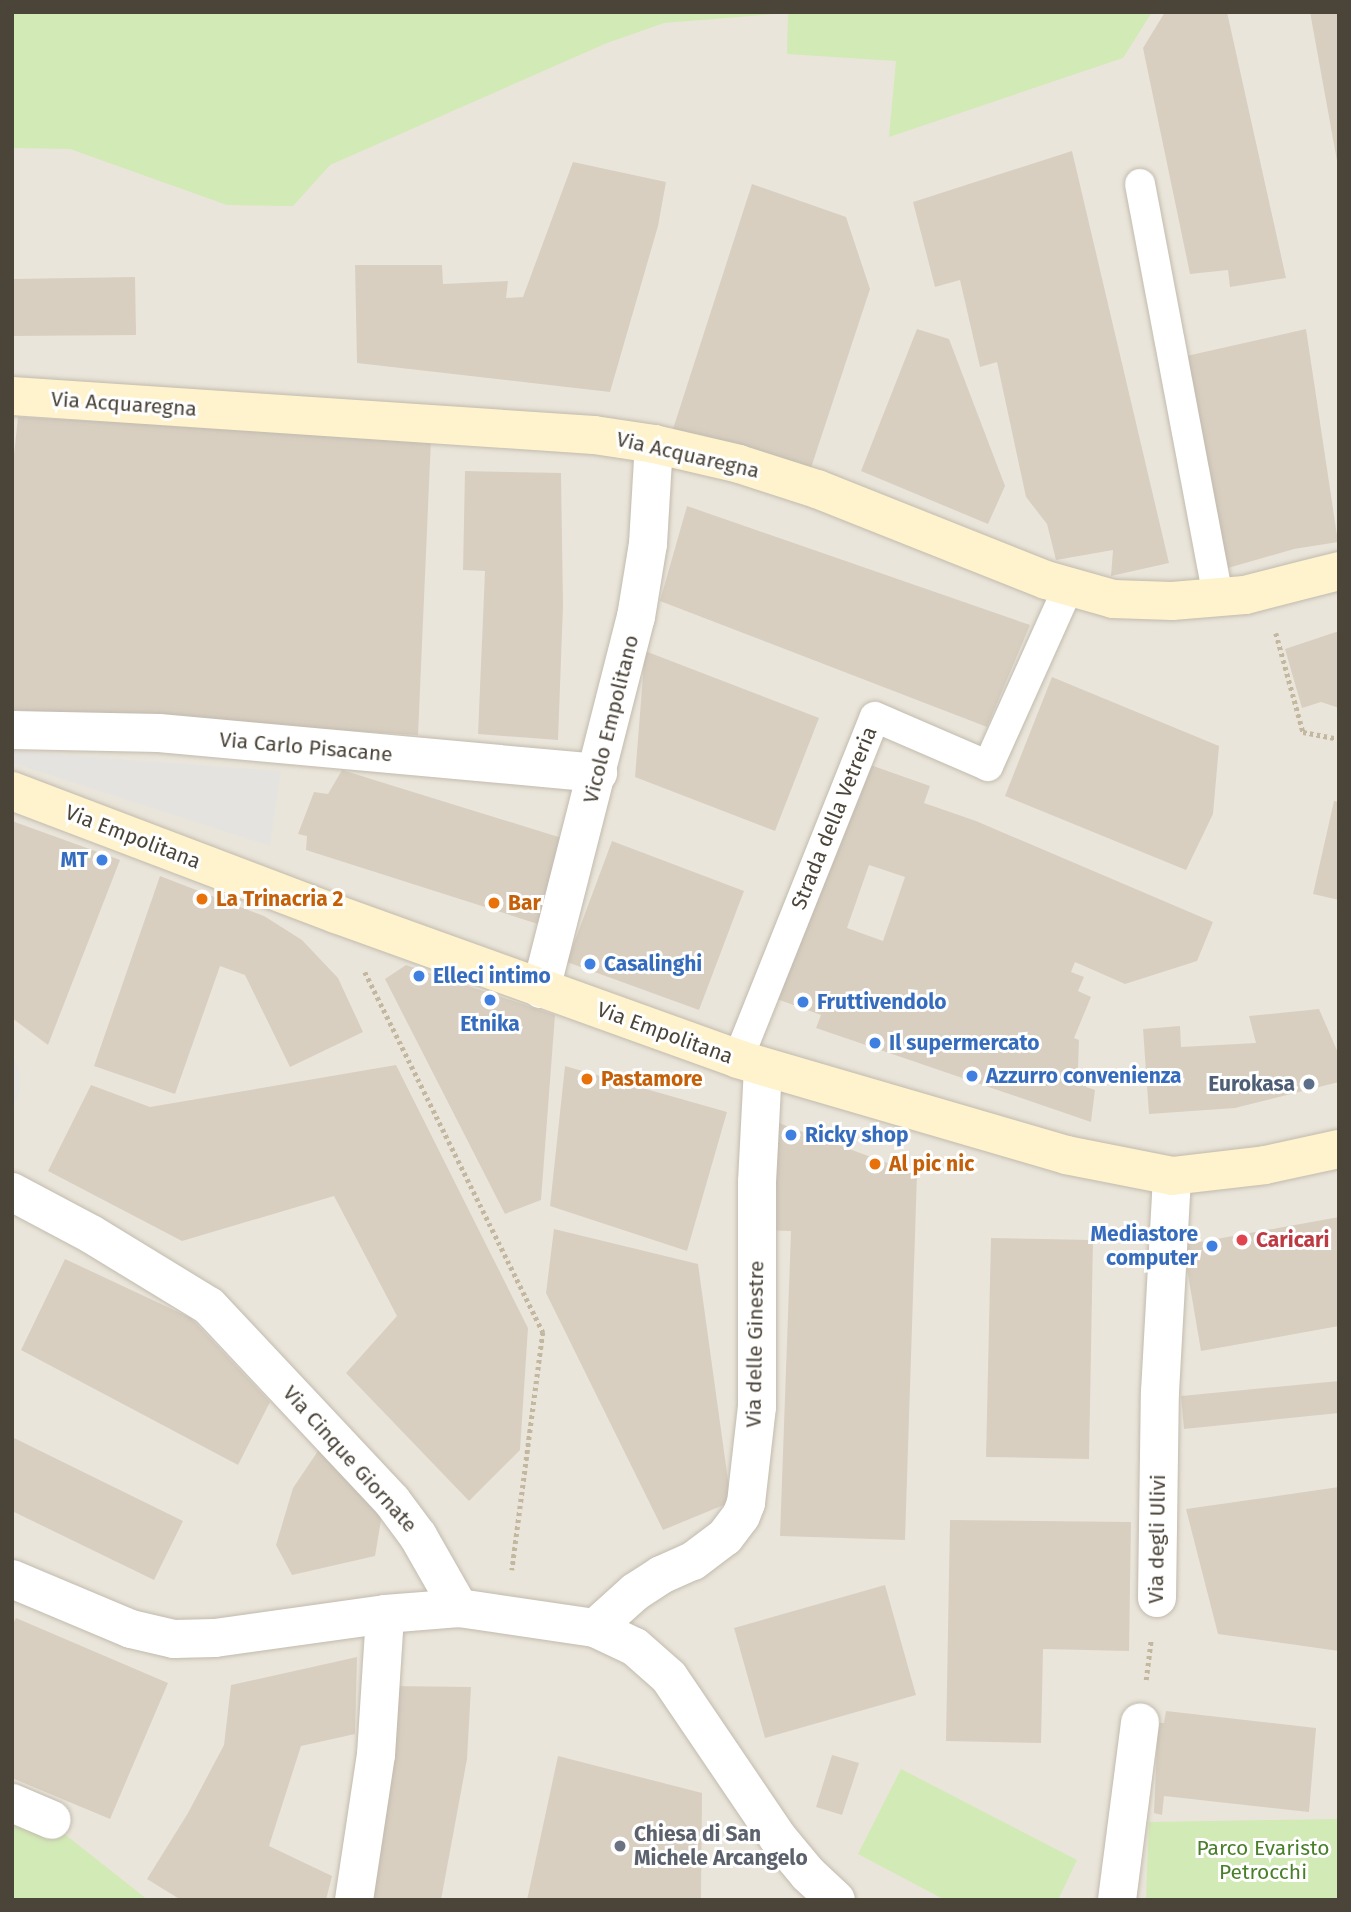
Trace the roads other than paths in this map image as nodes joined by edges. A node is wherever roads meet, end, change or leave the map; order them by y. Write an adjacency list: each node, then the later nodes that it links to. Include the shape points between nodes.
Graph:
1 (1140, 184): 6 (lane)
2 (12, 396): 3 (main road, Via Acquaregna, via 580,434)
3 (654, 444): 5 (main road, Via Acquaregna, via 817,489); 8 (street, Vicolo Empolitano, via 640,594)
4 (1339, 571): 6 (main road, Via Acquaregna, via 1265,592)
5 (1068, 588): 6 (main road, Via Acquaregna, via 1131,602); 11 (lane, Strada della Vetreria, via 988,766 875,717)
6 (1218, 597)
7 (12, 730): 8 (street, Via Carlo Pisacane, via 159,733)
8 (598, 773): 10 (street, Vicolo Empolitano)
9 (12, 791): 10 (main road, Via Empolitana)
10 (541, 989): 11 (main road, Via Empolitana)
11 (751, 1063): 13 (main road, Via Empolitana, via 1066,1155); 19 (street, Via delle Ginestre, via 757,1182 757,1407 746,1503 725,1537 693,1561 635,1592)
12 (1339, 1149): 13 (main road, Via Empolitana, via 1265,1165)
13 (1172, 1176): 16 (street, Via degli Ulivi, via 1160,1392)
14 (12, 1192): 17 (street, Via Cinque Giornate, via 209,1306 392,1501)
15 (12, 1578): 18 (street, via 131,1629 174,1639 215,1638)
16 (1157, 1598)
17 (459, 1608): 18 (street); 19 (street)
18 (385, 1614): 23 (street, via 376,1755)
19 (595, 1628): 24 (street, via 635,1647 669,1676 778,1838)
20 (1140, 1722): 25 (street)
21 (12, 1803): 22 (street)
22 (52, 1820)
23 (354, 1900)
24 (836, 1900)
25 (1117, 1900)

